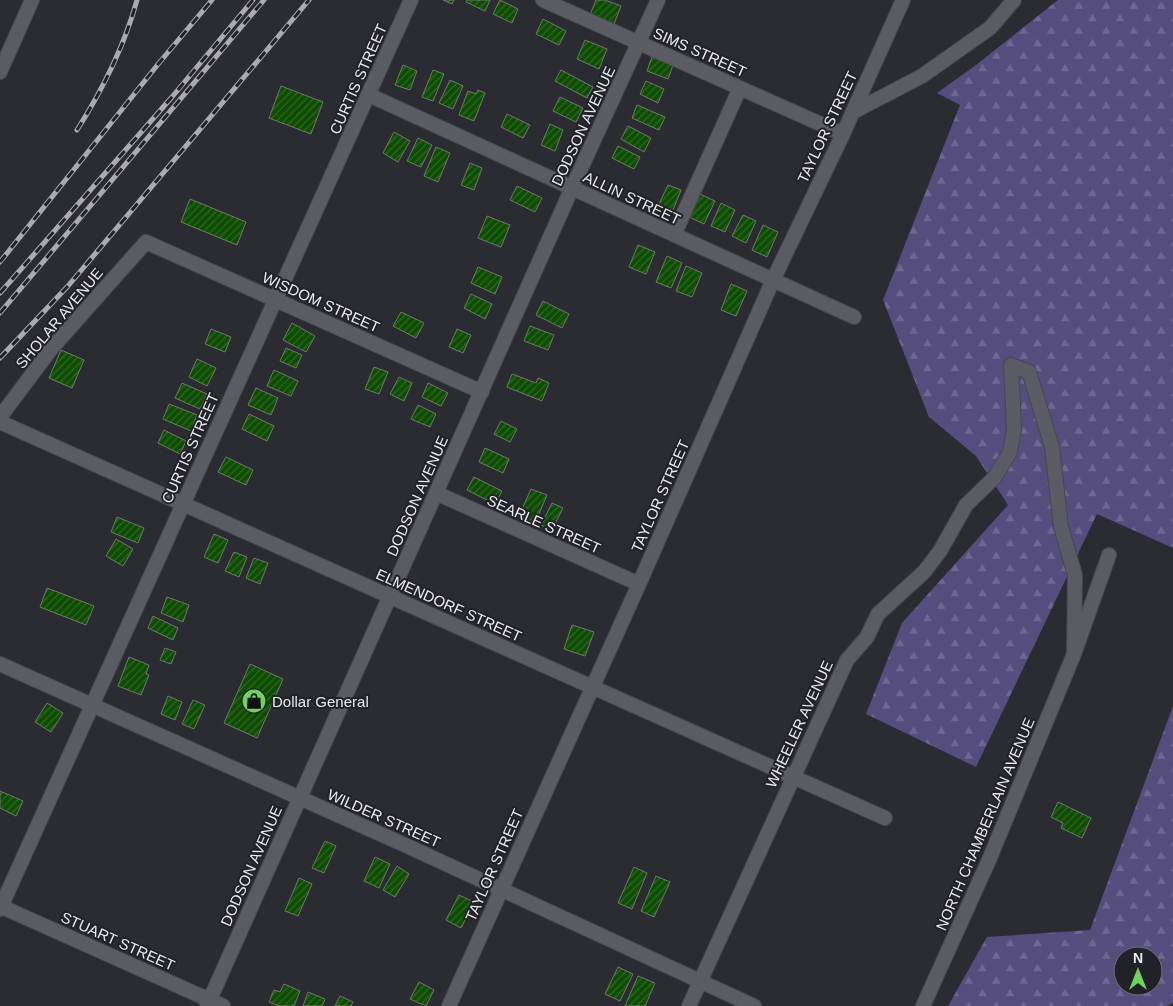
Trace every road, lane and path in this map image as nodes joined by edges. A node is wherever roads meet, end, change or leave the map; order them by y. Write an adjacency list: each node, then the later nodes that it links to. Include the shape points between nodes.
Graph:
1 (32, 0): 8 (street)
2 (411, 0): 10 (street, CURTIS STREET)
3 (543, 0): 7 (street, SIMS STREET)
4 (658, 0): 7 (street, DODSON AVENUE)
5 (903, 0): 11 (street, TAYLOR STREET)
6 (1014, 0): 11 (street, via 990,28 922,76)
7 (639, 43): 9 (street, SIMS STREET); 13 (street, DODSON AVENUE)
8 (0, 72)
9 (740, 88): 12 (street, SIMS STREET); 14 (street)
10 (369, 95): 13 (street, ALLIN STREET); 17 (street, CURTIS STREET)
11 (853, 112): 12 (street, TAYLOR STREET)
12 (843, 134): 16 (street, TAYLOR STREET)
13 (572, 188): 14 (street, ALLIN STREET); 20 (street, DODSON AVENUE)
14 (674, 235): 16 (street, ALLIN STREET)
15 (146, 242): 17 (street, WISDOM STREET); 21 (street, SHOLAR AVENUE, via 51,349)
16 (773, 280): 18 (street, ALLIN STREET); 26 (street, TAYLOR STREET)
17 (275, 299): 20 (street, WISDOM STREET); 24 (street, CURTIS STREET)
18 (854, 318)
19 (1030, 372): 28 (street, NORTH CHAMBERLAIN AVENUE, via 1052,447 1061,527 1074,575); 32 (street, WHEELER AVENUE, via 1011,365 1014,429 1010,452 995,477 966,504 940,551 924,572 878,614 867,637 847,660)
20 (482, 392): 23 (street, DODSON AVENUE)
21 (0, 417)
22 (0, 422): 24 (street, ELMENDORF STREET)
23 (436, 492): 26 (street, SEARLE STREET); 27 (street, DODSON AVENUE)
24 (183, 504): 27 (street, ELMENDORF STREET); 31 (street, CURTIS STREET)
25 (1109, 555): 28 (street, NORTH CHAMBERLAIN AVENUE)
26 (639, 584): 30 (street, TAYLOR STREET)
27 (389, 596): 30 (street, ELMENDORF STREET); 33 (street, DODSON AVENUE)
28 (1074, 654): 43 (street, NORTH CHAMBERLAIN AVENUE, via 989,860)
29 (0, 664): 31 (street, WILDER STREET)
30 (593, 687): 32 (street, ELMENDORF STREET); 35 (street, TAYLOR STREET)
31 (92, 704): 33 (street, WILDER STREET); 36 (street, CURTIS STREET)
32 (792, 776): 34 (street, ELMENDORF STREET); 37 (street, WHEELER AVENUE)
33 (299, 798): 35 (street, WILDER STREET); 38 (street, DODSON AVENUE)
34 (885, 818)
35 (501, 890): 37 (street, WILDER STREET); 40 (street, TAYLOR STREET)
36 (0, 907): 38 (street, STUART STREET)
37 (700, 982): 41 (street, WHEELER AVENUE); 42 (street, WILDER STREET)
38 (208, 1003): 39 (street, STUART STREET)
39 (223, 1006)
40 (449, 1006)
41 (689, 1006)
42 (754, 1006)
43 (923, 1006)

